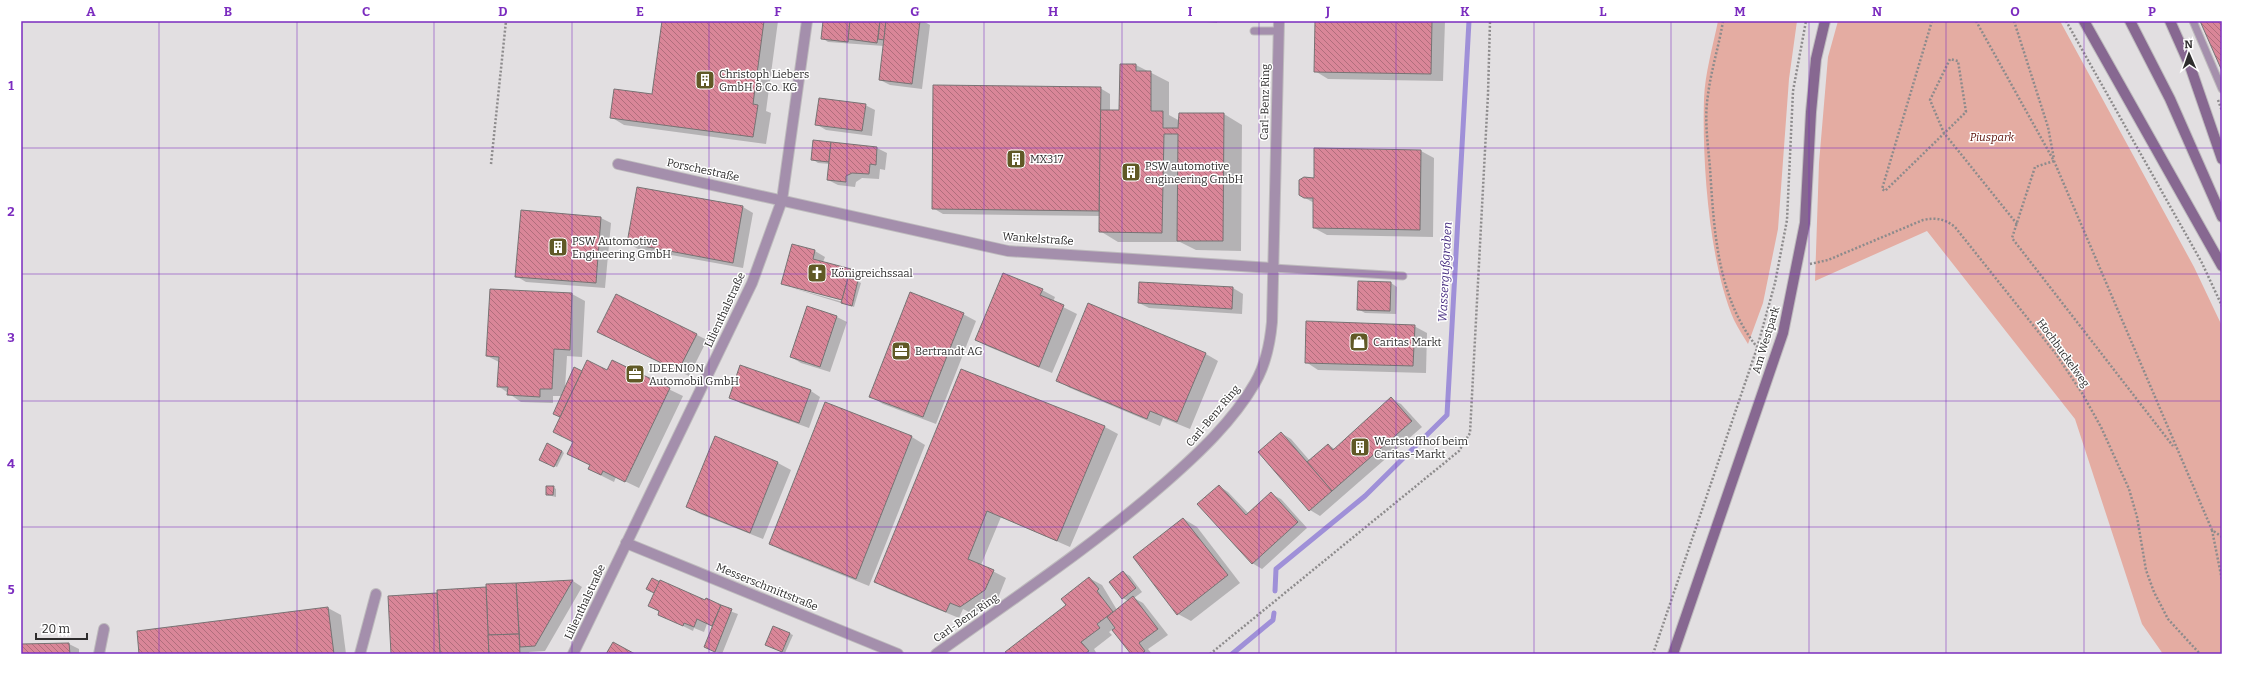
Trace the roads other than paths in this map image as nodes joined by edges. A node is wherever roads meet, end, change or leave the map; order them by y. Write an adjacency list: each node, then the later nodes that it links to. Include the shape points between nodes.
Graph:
1 (807, 21): 13 (street, Lilienthalstraße)
2 (1279, 21): 9 (street, Carl-Benz Ring)
3 (1825, 21): 26 (main road, Am Westpark, via 1816,59 1811,112 1806,223 1783,333)
4 (2084, 21): 15 (main road)
5 (2130, 21): 14 (main road, via 2170,100)
6 (2170, 21): 11 (main road, via 2190,66)
7 (2193, 21): 10 (lane)
8 (1254, 31): 9 (lane)
9 (1279, 32): 16 (street, Carl-Benz Ring)
10 (2222, 89)
11 (2222, 159)
12 (618, 164): 13 (street, Porschestraße)
13 (782, 200): 16 (street, Wankelstraße, via 1008,251); 18 (street, Lilienthalstraße, via 752,283)
14 (2222, 217)
15 (2222, 266)
16 (1273, 268): 17 (lane); 25 (street, Carl-Benz Ring, via 1272,322 1265,361 1256,383 1235,412 1200,452 1109,531)
17 (1403, 276)
18 (626, 543): 23 (street, Lilienthalstraße); 24 (street, Messerschmittstraße)
19 (376, 594): 22 (street)
20 (104, 629): 21 (street)
21 (99, 654)
22 (360, 654)
23 (573, 654)
24 (898, 654)
25 (936, 654)
26 (1673, 654)

